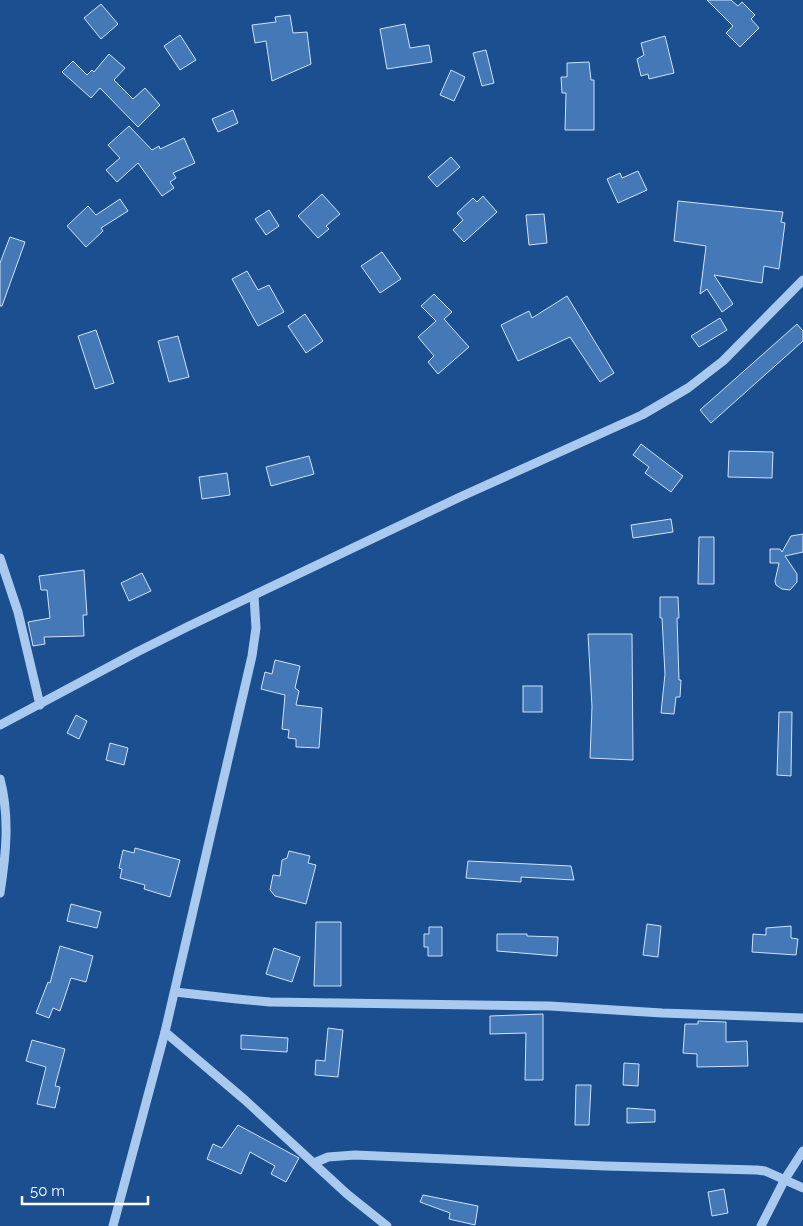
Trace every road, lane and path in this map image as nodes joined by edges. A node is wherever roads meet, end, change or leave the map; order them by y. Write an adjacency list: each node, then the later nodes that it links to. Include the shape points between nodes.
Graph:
1 (803, 280): 3 (street, via 723,361 688,388 642,415)
2 (0, 558): 4 (street, via 18,612)
3 (254, 596): 4 (street, via 136,652); 8 (street, via 256,628 252,656)
4 (40, 705): 5 (street)
5 (0, 725)
6 (0, 779): 7 (street, via 6,813)
7 (0, 893)
8 (175, 992): 9 (street, via 270,1002 550,1006); 10 (street)
9 (803, 1018)
10 (164, 1032): 12 (street, via 246,1100); 15 (street)
11 (803, 1150): 13 (street)
12 (314, 1163): 13 (street, via 328,1157 355,1155 757,1170); 16 (street)
13 (785, 1179): 14 (street); 17 (street)
14 (803, 1188)
15 (113, 1226)
16 (387, 1226)
17 (761, 1226)

